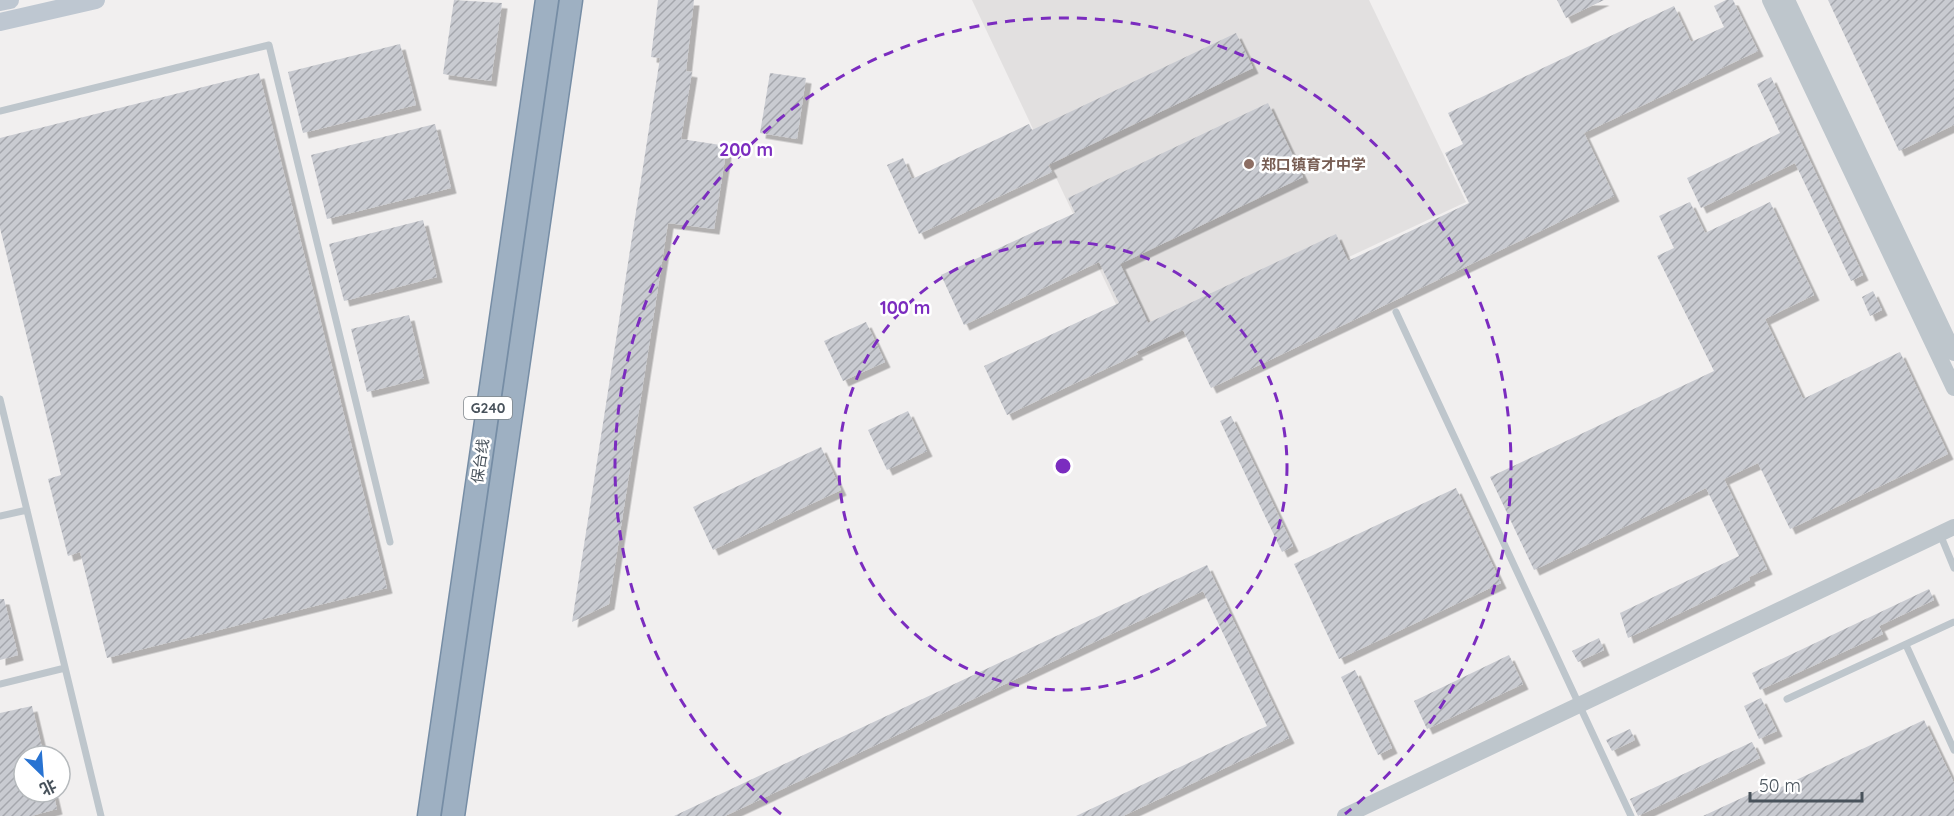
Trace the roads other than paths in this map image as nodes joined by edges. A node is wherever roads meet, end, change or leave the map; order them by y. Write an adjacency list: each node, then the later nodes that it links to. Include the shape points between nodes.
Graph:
1 (10, 0): 7 (main road)
2 (96, 0): 8 (main road)
3 (546, 0): 27 (highway, 保台线 / G240)
4 (571, 0): 28 (highway, 保台线 / G240)
5 (1770, 0): 12 (street)
6 (1787, 0): 11 (street)
7 (0, 2)
8 (0, 22)
9 (0, 111): 17 (lane, via 269,45)
10 (1396, 312): 24 (lane)
11 (1954, 353)
12 (1954, 388)
13 (0, 399): 14 (lane)
14 (27, 510): 15 (lane); 21 (lane)
15 (0, 516)
16 (1947, 530): 18 (lane); 24 (street)
17 (390, 542)
18 (1954, 568)
19 (1954, 622): 20 (lane)
20 (1906, 645): 23 (lane); 25 (lane)
21 (65, 668): 22 (lane); 26 (lane)
22 (0, 684)
23 (1787, 699)
24 (1579, 705): 29 (street); 30 (lane)
25 (1954, 750)
26 (101, 816)
27 (429, 816)
28 (453, 816)
29 (1345, 816)
30 (1631, 816)

